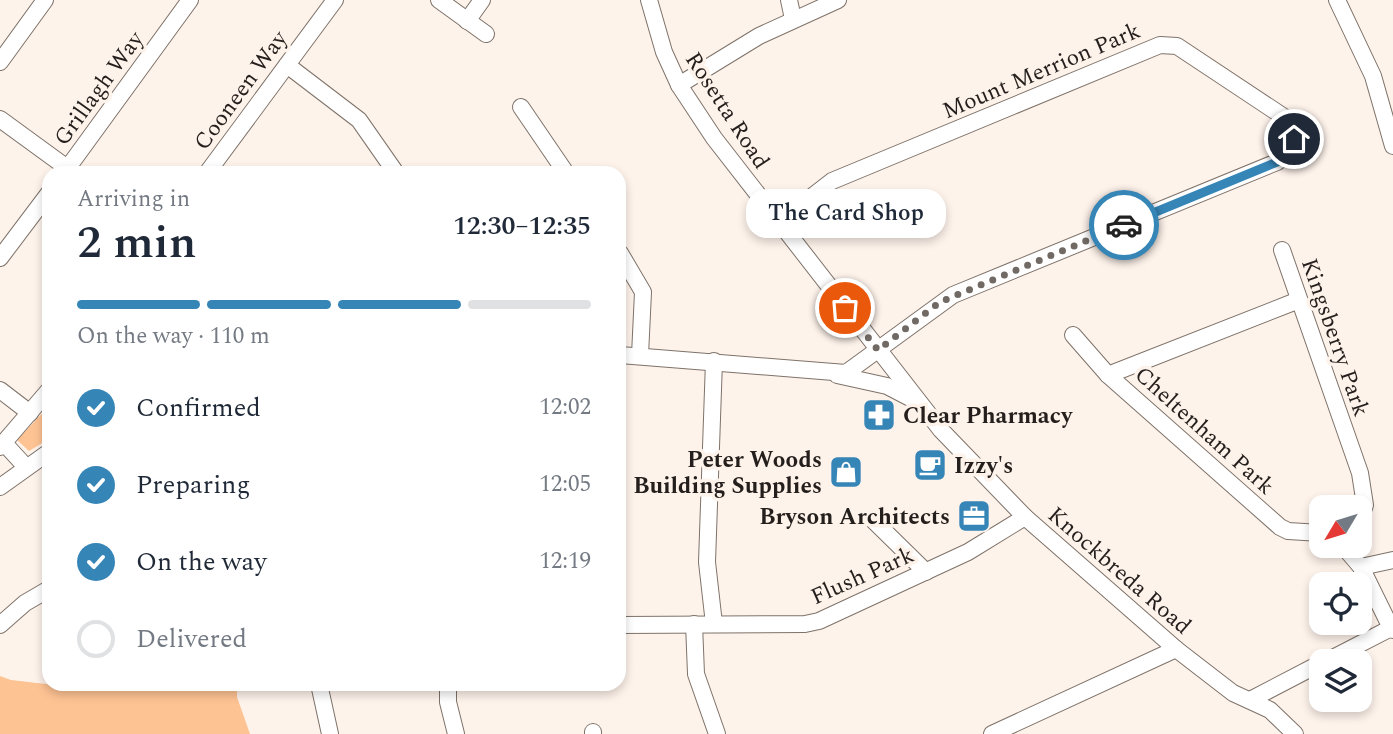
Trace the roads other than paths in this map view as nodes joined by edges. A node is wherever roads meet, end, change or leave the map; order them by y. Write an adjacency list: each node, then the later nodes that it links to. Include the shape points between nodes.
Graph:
1 (45, 0): 13 (street)
2 (190, 0): 20 (street, Grillagh Way)
3 (335, 0): 14 (street, Cooneen Way)
4 (439, 0): 11 (street)
5 (482, 0): 11 (street)
6 (649, 0): 15 (street, Rosetta Road, via 663,52)
7 (789, 0): 10 (street)
8 (838, 0): 10 (street)
9 (1337, 0): 18 (street, via 1373,76)
10 (793, 19): 15 (street)
11 (467, 21): 12 (street)
12 (486, 34)
13 (0, 62)
14 (288, 65): 21 (street, Cooneen Way); 22 (street, via 359,120)
15 (679, 85): 25 (street, Rosetta Road)
16 (521, 107): 23 (street)
17 (0, 119): 19 (street)
18 (1393, 146)
19 (60, 166)
20 (72, 166)
21 (212, 166)
22 (391, 166)
23 (561, 166)
24 (42, 202): 27 (street)
25 (779, 222): 31 (street, Rosetta Road); 31 (street, Mount Merrion Park, via 832,181 1169,43 1284,117 1291,127 1293,146 1277,162 953,295)
26 (1282, 250): 29 (street, Kingsberry Park)
27 (0, 258)
28 (626, 263): 33 (street, via 643,292)
29 (1299, 300): 36 (street); 45 (street, Kingsberry Park, via 1360,473)
30 (1073, 335): 36 (street, Cheltenham Park)
31 (878, 350): 35 (street, via 854,369); 39 (street, Rosetta Road)
32 (626, 355): 33 (street)
33 (640, 355): 34 (street)
34 (714, 361): 35 (street); 55 (street, via 707,562)
35 (833, 374): 39 (street, via 887,386)
36 (1108, 375): 48 (street, Cheltenham Park, via 1280,527)
37 (0, 390): 40 (street)
38 (42, 398): 40 (street)
39 (917, 402): 46 (street, Knockbreda Road)
40 (30, 413): 41 (street)
41 (2, 445): 43 (street)
42 (42, 457): 43 (street)
43 (26, 467): 44 (street)
44 (0, 487)
45 (1363, 495)
46 (1025, 517): 52 (street, Flush Park); 59 (street, Knockbreda Road)
47 (873, 520): 52 (street)
48 (1309, 532)
49 (1353, 558): 51 (street)
50 (1393, 560): 51 (street)
51 (1361, 567): 58 (street)
52 (926, 572): 55 (street, Flush Park, via 819,621)
53 (42, 592): 56 (street)
54 (694, 624): 55 (street, Flush Park); 57 (street, Flush Park); 67 (street, via 696,674)
55 (714, 624)
56 (0, 625)
57 (626, 625)
58 (1392, 629): 60 (street)
59 (1176, 649): 64 (street, Knockbreda Road, via 1211,679); 68 (street)
60 (1350, 649)
61 (1309, 669): 64 (street)
62 (321, 691): 65 (street)
63 (448, 691): 66 (street)
64 (1250, 700): 69 (street, Knockbreda Road, via 1270,710)
65 (330, 734)
66 (456, 734)
67 (717, 734)
68 (992, 734)
69 (1295, 734)

